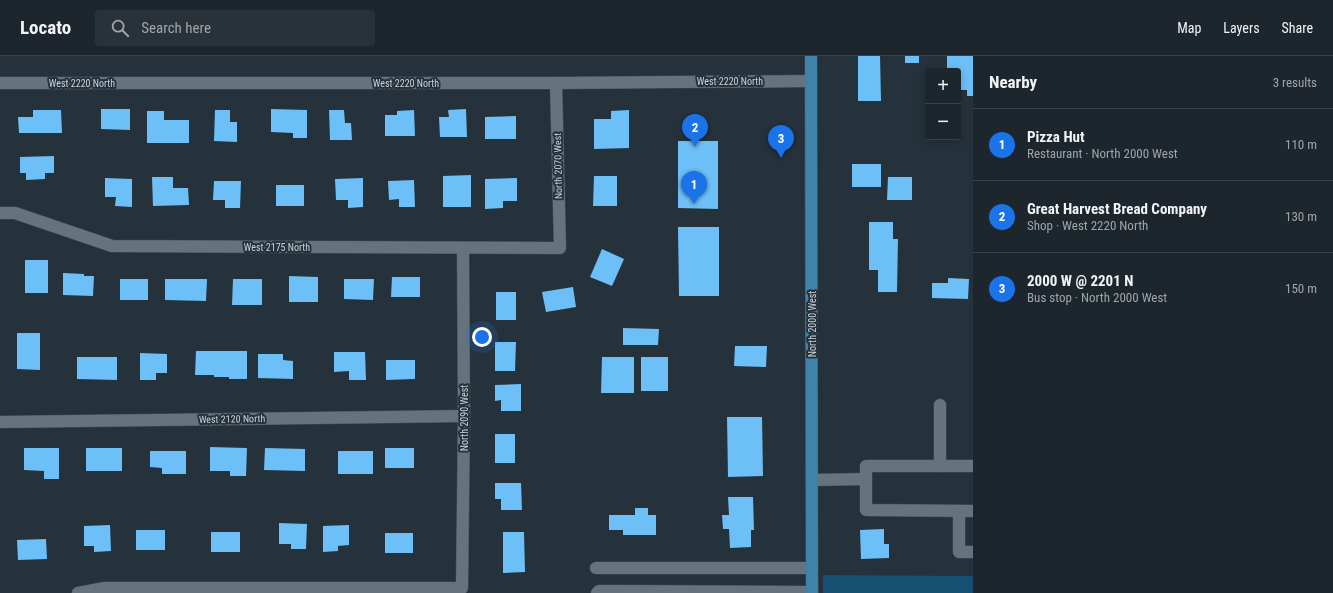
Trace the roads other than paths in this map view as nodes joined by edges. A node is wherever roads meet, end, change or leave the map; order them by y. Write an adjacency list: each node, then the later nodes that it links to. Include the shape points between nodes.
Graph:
1 (811, 56): 2 (main road, North 2000 West)
2 (811, 81): 4 (street, West 2220 North); 14 (main road, North 2000 West)
3 (0, 83): 4 (street, West 2220 North)
4 (556, 83): 7 (street, North 2070 West)
5 (0, 213): 6 (street, West 2175 North, via 15,213 112,246)
6 (463, 248): 7 (street, West 2175 North); 9 (street, North 2090 West)
7 (560, 248)
8 (940, 405): 11 (street)
9 (464, 416): 10 (street, West 2120 North); 21 (street, North 2090 West, via 462,588 105,588)
10 (0, 422)
11 (940, 466): 12 (street); 13 (street, via 866,466)
12 (973, 466)
13 (866, 479): 14 (street); 15 (street, via 866,510)
14 (812, 480): 19 (main road, North 2000 West)
15 (959, 511): 16 (street); 17 (street, via 959,552)
16 (973, 511)
17 (973, 552)
18 (596, 568): 19 (street)
19 (812, 568): 23 (main road, North 2000 West)
20 (754, 592): 22 (street); 23 (street)
21 (78, 593)
22 (597, 593)
23 (812, 593)

